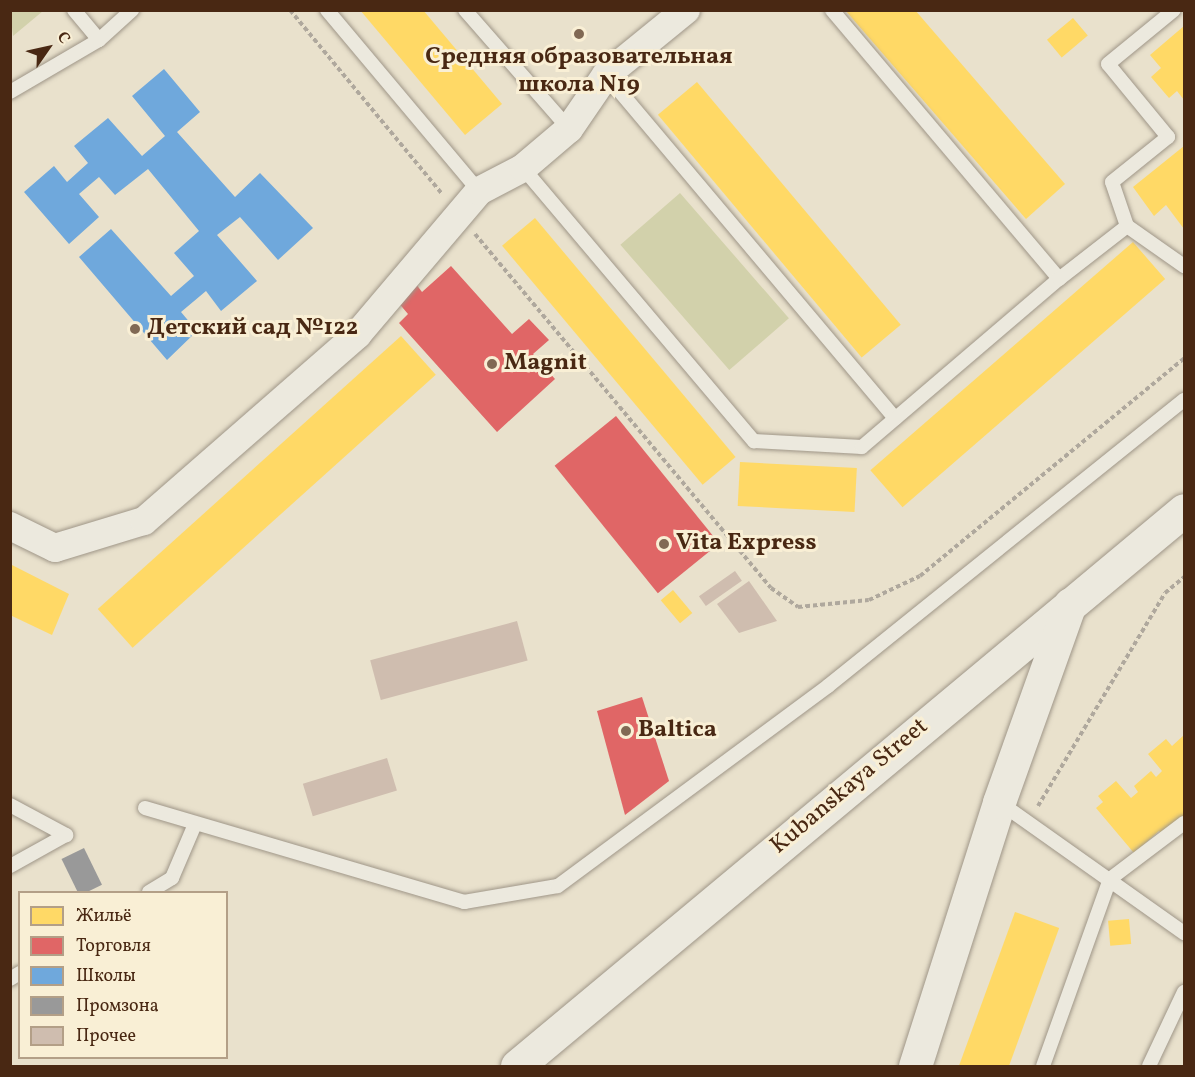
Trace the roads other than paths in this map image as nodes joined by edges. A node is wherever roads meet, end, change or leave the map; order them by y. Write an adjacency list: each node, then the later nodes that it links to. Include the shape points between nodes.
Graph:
1 (74, 10): 8 (lane)
2 (132, 10): 8 (lane)
3 (327, 10): 13 (lane)
4 (465, 10): 11 (lane)
5 (686, 10): 9 (street)
6 (832, 10): 16 (lane)
7 (1174, 10): 14 (lane, via 1107,64 1168,137 1112,182)
8 (99, 40): 10 (lane)
9 (606, 75): 11 (street); 18 (lane)
10 (10, 92)
11 (569, 129): 12 (street)
12 (523, 168): 13 (street); 18 (lane, via 754,441 862,447)
13 (479, 191): 20 (street, via 357,335 144,521 55,548)
14 (1127, 226): 15 (lane); 16 (lane)
15 (1185, 266)
16 (1059, 279): 18 (lane)
17 (1185, 400): 26 (lane, via 828,686 558,886 464,902)
18 (895, 418)
19 (1185, 510): 21 (main road, Kubanskaya Street)
20 (10, 526)
21 (1071, 603): 22 (main road); 32 (main road, Kubanskaya Street)
22 (999, 802): 28 (lane); 33 (main road)
23 (10, 806): 27 (lane, via 66,835)
24 (145, 808): 26 (lane)
25 (1185, 823): 28 (lane)
26 (195, 824): 29 (lane, via 172,878)
27 (10, 866)
28 (1110, 879): 30 (lane); 34 (lane)
29 (151, 891)
30 (1185, 933)
31 (1185, 992): 35 (lane)
32 (517, 1066)
33 (915, 1066)
34 (1043, 1066)
35 (1149, 1066)

